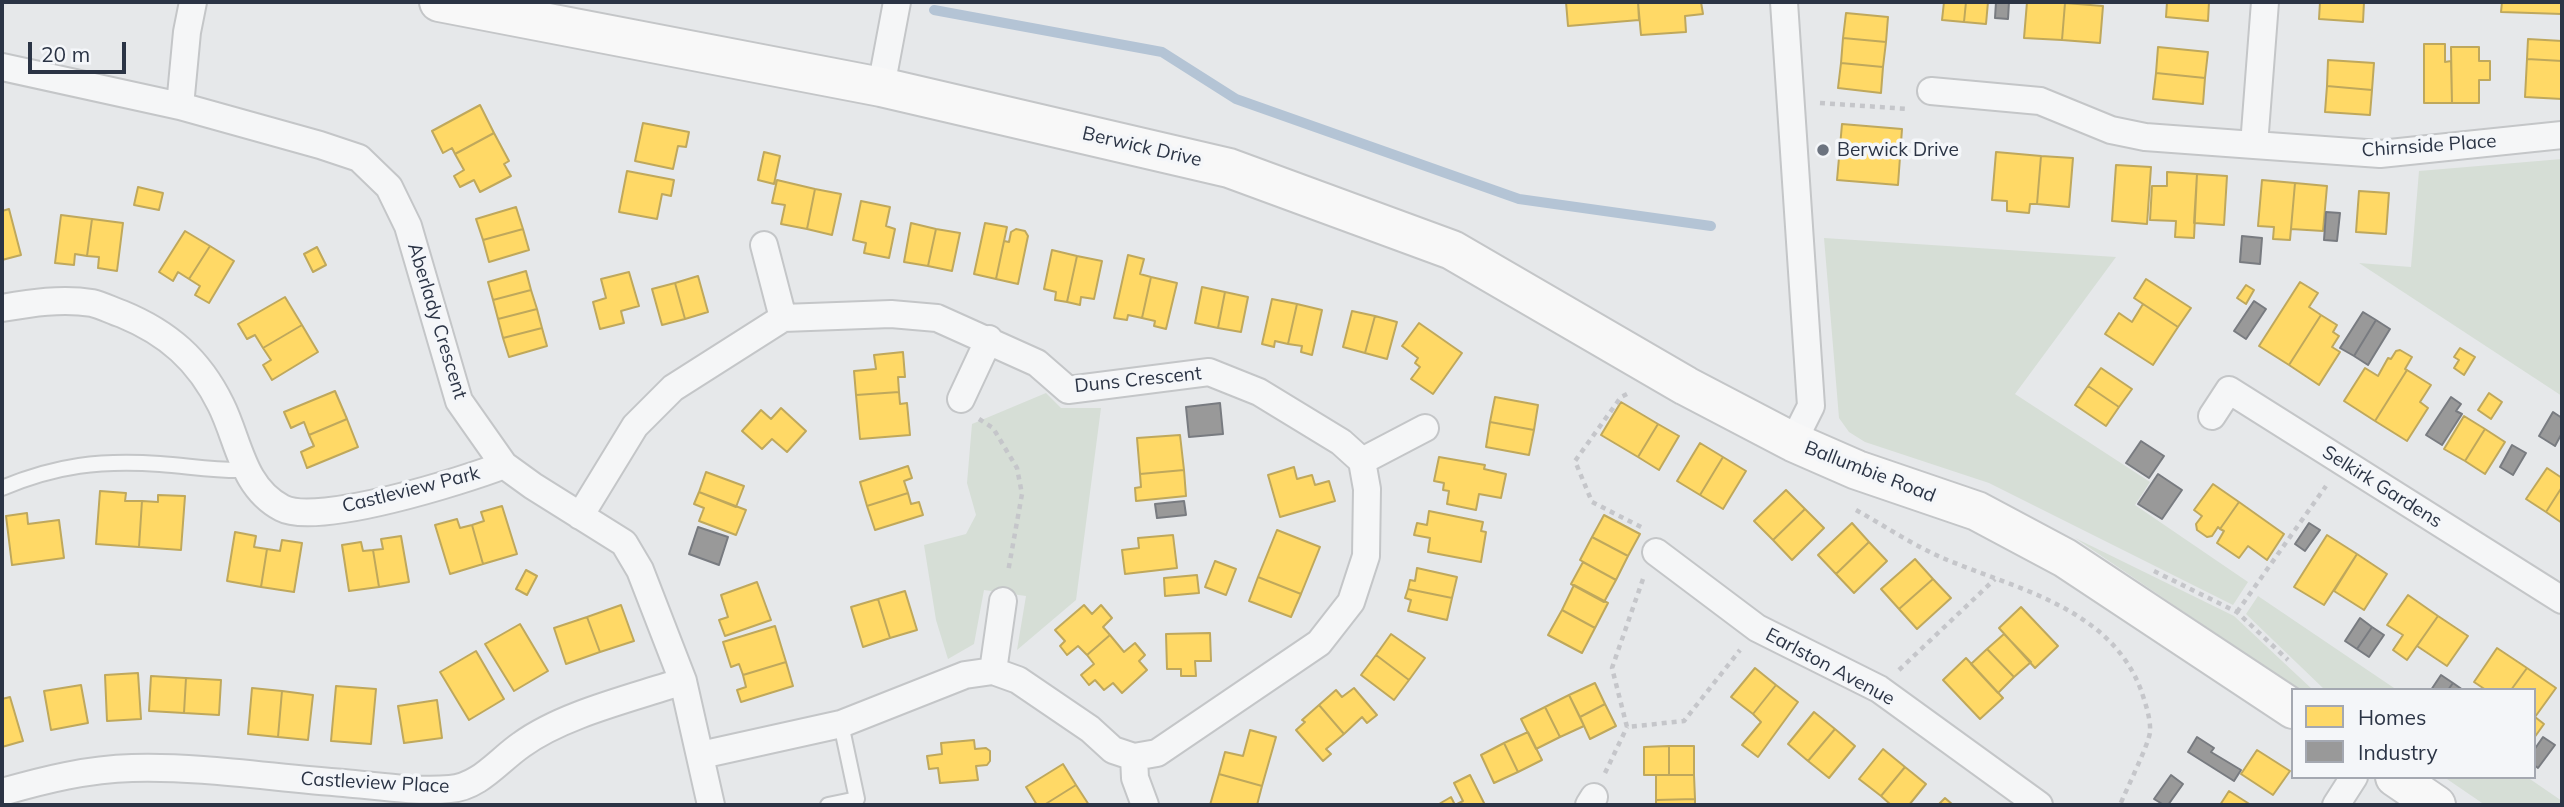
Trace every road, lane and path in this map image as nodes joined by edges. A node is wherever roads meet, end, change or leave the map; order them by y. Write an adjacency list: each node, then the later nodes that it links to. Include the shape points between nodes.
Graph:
1 (193, 2): 10 (street)
2 (439, 2): 7 (street, Berwick Drive)
3 (897, 2): 7 (street)
4 (1784, 2): 9 (street, Ballumbie Road)
5 (2265, 2): 12 (street)
6 (2, 67): 10 (street, Aberlady Crescent)
7 (881, 87): 21 (street, Berwick Drive, via 1229,168 1452,250 1686,386)
8 (1931, 91): 9 (path, via 1911,110); 12 (street, Chirnside Place, via 2040,102 2111,130 2145,137)
9 (1791, 100): 21 (street, Ballumbie Road, via 1811,406)
10 (180, 106): 24 (street, Aberlady Crescent, via 359,158 389,187 408,226 459,401)
11 (2562, 135): 12 (street, Chirnside Place, via 2380,154)
12 (2254, 145)
13 (764, 245): 15 (street)
14 (2, 308): 25 (street, Castleview Park, via 46,301 93,303 149,325 176,343 205,379 222,405)
15 (783, 318): 16 (street, Duns Crescent, via 891,314 937,318); 28 (street, via 673,388 635,426)
16 (989, 339): 18 (street); 22 (street, Duns Crescent, via 1037,363 1068,390 1209,372 1259,392 1341,442)
17 (1630, 392): 29 (path, via 1621,397 1575,461 1592,502 1664,540)
18 (965, 407): 32 (path, via 993,428 1017,468 1022,494)
19 (2212, 416): 23 (street, Selkirk Gardens, via 2229,390)
20 (1425, 428): 22 (street)
21 (1793, 442): 38 (street, Ballumbie Road, via 1857,470 1977,511 2066,558)
22 (1362, 461): 42 (street, via 1367,489 1366,556 1351,602 1319,643 1157,753)
23 (2343, 463): 31 (street, Selkirk Gardens); 33 (path)
24 (504, 465): 25 (street, Castleview Park, via 461,482 318,512 284,510 263,495); 28 (street, Aberlady Crescent)
25 (246, 470): 26 (lane, via 87,463 54,469)
26 (2, 488)
27 (1854, 509): 30 (path, via 1941,557)
28 (580, 516): 36 (street, Aberlady Crescent, via 624,543 640,570)
29 (1656, 552): 34 (street, Earlston Avenue); 40 (path, via 1612,668)
30 (1995, 579): 37 (path); 51 (path, via 2061,605 2093,625 2133,669 2150,732)
31 (2562, 600)
32 (1003, 601): 35 (street)
33 (2237, 612)
34 (1757, 628): 37 (street, Earlston Avenue); 40 (path, via 1684,721)
35 (993, 671): 39 (street, via 965,675); 42 (street, via 1018,680 1113,750)
36 (683, 681): 41 (street, Aberlady Crescent); 45 (street, Castleview Place, via 566,721 524,743 473,784 451,789 187,768 129,768 85,772)
37 (1879, 689): 50 (street, Earlston Avenue)
38 (2291, 708)
39 (841, 724): 41 (street); 48 (lane, via 857,799)
40 (1628, 727): 46 (path)
41 (701, 755): 47 (street, Aberlady Crescent)
42 (1134, 757): 49 (street, via 1135,778)
43 (2353, 779): 52 (street)
44 (2398, 779): 53 (street)
45 (2, 793)
46 (1591, 801)
47 (711, 805)
48 (828, 805)
49 (1145, 805)
50 (2039, 805)
51 (2120, 805)
52 (2336, 805)
53 (2436, 805)

